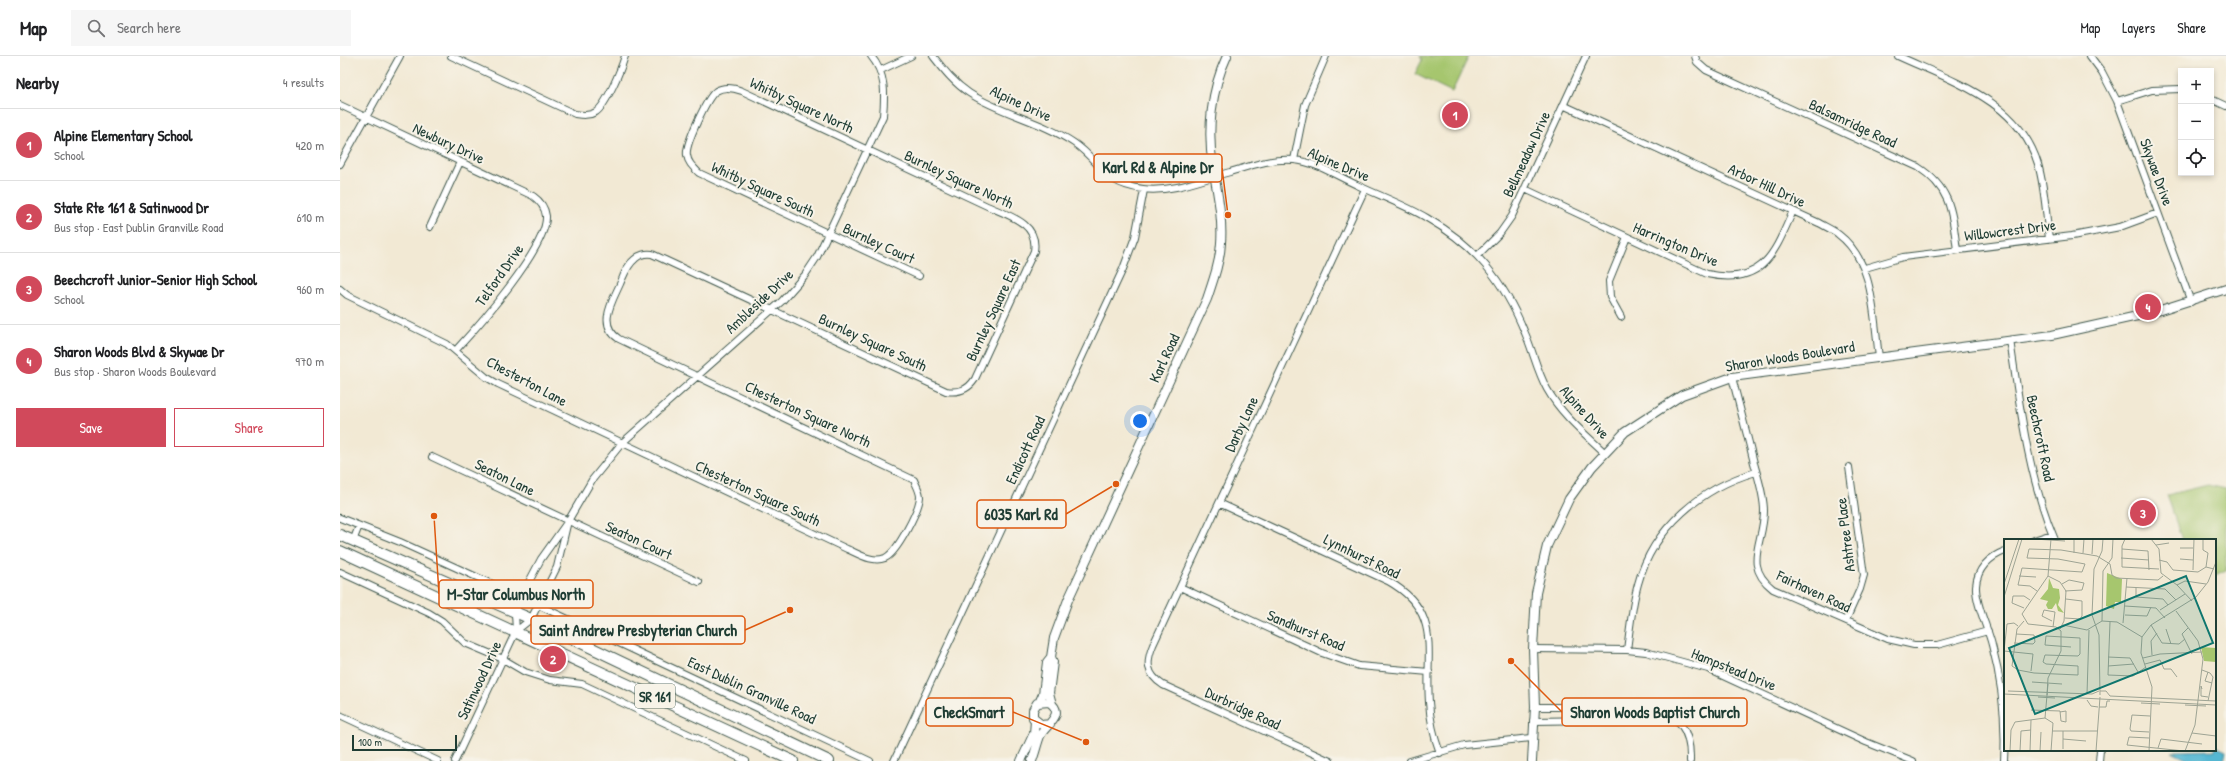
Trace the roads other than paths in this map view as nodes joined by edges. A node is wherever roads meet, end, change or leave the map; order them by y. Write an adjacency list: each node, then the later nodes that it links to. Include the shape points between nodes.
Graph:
1 (400, 56): 20 (street)
2 (451, 56): 3 (street, via 575,114 586,115 598,111 605,101)
3 (625, 56)
4 (871, 56): 13 (street, Ambleside Drive)
5 (911, 56): 13 (street)
6 (934, 56): 29 (street, Alpine Drive, via 952,79 971,94 1072,142 1090,156 1108,177 1120,184)
7 (1227, 56): 26 (street, Karl Road, via 1214,93 1210,119)
8 (1326, 56): 22 (street, via 1305,105)
9 (1586, 56): 18 (street, Bellmeadow Drive)
10 (1696, 56): 38 (street, Balsamridge Road, via 1697,62 1706,70 1918,167 1932,176 1949,202)
11 (1898, 56): 37 (street, via 1989,99 2020,129 2037,163)
12 (2090, 56): 16 (street, Skywae Drive, via 2102,72)
13 (880, 70): 21 (street, Ambleside Drive, via 885,93 883,116)
14 (2178, 89): 16 (street, via 2152,90)
15 (2214, 100): 19 (street)
16 (2117, 101): 32 (street, Skywae Drive)
17 (340, 105): 20 (street, Newbury Drive)
18 (1563, 105): 28 (street, Bellmeadow Drive); 31 (street, Arbor Hill Drive)
19 (2226, 106)
20 (366, 117): 23 (street, Newbury Drive); 25 (street)
21 (868, 150): 24 (street, Whitby Square North, via 742,91 724,88 716,91 710,98 688,144 686,154); 34 (street, Ambleside Drive); 35 (street, Burnley Square North, via 1024,224)
22 (1294, 160): 26 (street, Alpine Drive, via 1274,161); 27 (street, Alpine Drive, via 1317,167)
23 (460, 162): 30 (street, Newbury Drive, via 533,196); 33 (street)
24 (689, 163): 34 (street, Whitby Square South, via 699,172)
25 (340, 164)
26 (1214, 176): 29 (street, Alpine Drive, via 1170,189); 83 (street, Karl Road, via 1222,242 1217,270 1207,299 1068,600 1054,638)
27 (1366, 189): 39 (street, Alpine Drive, via 1425,217 1456,236); 59 (street, Darby Lane)
28 (1525, 189): 36 (street, Harrington Drive); 39 (street, Bellmeadow Drive, via 1512,216 1500,233)
29 (1144, 190): 104 (street, Endicott Road, via 1135,237 1123,269)
30 (544, 208): 49 (street, Telford Drive, via 546,220 534,249 515,280)
31 (1793, 211): 36 (street, Harrington Drive, via 1772,256 1759,268 1737,276 1707,274); 40 (street, Arbor Hill Drive, via 1838,234 1852,247)
32 (2158, 213): 37 (street, Willowcrest Drive, via 2120,227); 44 (street, Skywae Drive)
33 (430, 227)
34 (829, 234): 41 (street, Burnley Court); 45 (street, Ambleside Drive, via 805,276)
35 (1034, 237): 53 (street, Burnley Square East, via 1034,251 1021,280 975,379)
36 (1627, 237): 46 (street, via 1609,281 1610,297)
37 (2049, 239): 38 (street, Willowcrest Drive)
38 (1957, 250): 40 (street, Willowcrest Drive, via 1888,260)
39 (1478, 255): 55 (street, Alpine Drive, via 1506,292 1526,334 1546,388 1566,415)
40 (1865, 268): 50 (street, Arbor Hill Drive)
41 (919, 276)
42 (340, 289): 49 (street, Chesterton Lane, via 428,332)
43 (2226, 289): 44 (street, Sharon Woods Boulevard)
44 (2191, 302): 48 (street, Sharon Woods Boulevard, via 2060,333)
45 (772, 309): 47 (street, Burnley Square South, via 660,256 643,255 629,265 608,309); 51 (street, Ambleside Drive); 53 (street, Burnley Square South, via 946,391)
46 (1621, 317)
47 (609, 329): 51 (street, Chesterton Square North, via 619,339)
48 (2010, 340): 50 (street, Sharon Woods Boulevard); 63 (street, Beechcroft Road, via 2023,428)
49 (456, 350): 54 (street, Chesterton Lane, via 486,377 498,384)
50 (1879, 357): 52 (street, Sharon Woods Boulevard)
51 (697, 376): 54 (street, Ambleside Drive); 70 (street, Chesterton Square North, via 914,480 920,496 917,506 897,547)
52 (1732, 377): 55 (street, Sharon Woods Boulevard, via 1682,395 1625,432); 58 (street, Fairhaven Road)
53 (965, 390)
54 (622, 443): 61 (street, Ambleside Drive, via 592,480); 70 (street, Chesterton Square South, via 869,558)
55 (1604, 452): 81 (street, Sharon Woods Boulevard, via 1569,499 1547,546 1536,593)
56 (432, 457): 61 (street, Seaton Lane)
57 (1850, 467): 78 (street, Ashtree Place, via 1864,575)
58 (1756, 472): 78 (street, Fairhaven Road, via 1764,511 1755,560 1763,581 1773,589); 82 (street, via 1713,489 1689,506 1671,524 1652,550 1638,583)
59 (1219, 503): 73 (street, Darby Lane); 86 (street, Lynnhurst Road, via 1400,588 1419,608 1425,621 1431,648)
60 (340, 518): 62 (street, East Dublin Granville Road)
61 (568, 521): 72 (street, Seaton Court); 74 (street, Ambleside Drive, via 541,558); 75 (street, Ambleside Drive, via 557,567)
62 (359, 526): 67 (street); 74 (street, East Dublin Granville Road)
63 (2052, 534): 65 (street); 66 (street, Beechcroft Road)
64 (340, 535): 67 (main road, SR 161)
65 (2037, 539)
66 (2054, 539)
67 (353, 541): 76 (main road, SR 161)
68 (340, 551): 80 (main road, SR 161)
69 (2004, 552): 79 (street, via 1987,561 1979,573 1976,586)
70 (885, 558)
71 (340, 572): 84 (street, via 430,613 465,643)
72 (699, 582)
73 (1180, 587): 85 (street, Darby Lane, via 1149,655); 86 (street, Sandhurst Road, via 1322,653 1359,666)
74 (521, 597): 75 (street, East Dublin Granville Road); 76 (street, Ambleside Drive)
75 (538, 605): 77 (street, Ambleside Drive); 103 (street, East Dublin Granville Road)
76 (515, 612): 77 (main road, SR 161); 80 (street, Ambleside Drive)
77 (531, 619): 80 (street, Ambleside Drive); 102 (main road, SR 161)
78 (1846, 620): 79 (street, Fairhaven Road, via 1888,639 1914,645 1937,645)
79 (1988, 630): 112 (street, via 2000,678)
80 (516, 632): 84 (street, Satinwood Drive); 101 (main road, SR 161)
81 (1533, 649): 82 (street, Hampstead Drive); 89 (street, Sharon Woods Boulevard)
82 (1627, 650): 111 (street, Hampstead Drive, via 1646,652 1708,669)
83 (1051, 657): 87 (street, Karl Road, via 1047,662 1043,694); 88 (street, Karl Road, via 1053,662 1049,693)
84 (503, 659): 99 (street, Satinwood Drive); 100 (street, via 537,677 582,684)
85 (1149, 672): 107 (street, Durbridge Road, via 1154,680 1162,685)
86 (1429, 672): 97 (street, Lynnhurst Road, via 1429,702)
87 (1039, 703): 88 (street, via 1045,701); 92 (street, via 1033,710)
88 (1052, 704): 94 (street, via 1056,715)
89 (1534, 706): 90 (street); 93 (street, Sharon Woods Boulevard)
90 (1630, 708): 93 (street, via 1611,718 1597,720); 110 (street, via 1650,707 1666,711 1679,720 1689,742)
91 (340, 715): 98 (street)
92 (1035, 721): 94 (street, via 1042,725); 105 (street, via 1034,733)
93 (1533, 721): 95 (street, Sharon Woods Boulevard)
94 (1050, 724): 106 (street, via 1040,736)
95 (1532, 738): 97 (street, via 1464,745); 109 (street, Sharon Woods Boulevard)
96 (2100, 751): 113 (street)
97 (1440, 753): 108 (street)
98 (438, 761)
99 (455, 761)
100 (746, 761)
101 (793, 761)
102 (829, 761)
103 (870, 761)
104 (894, 761)
105 (1021, 761)
106 (1032, 761)
107 (1330, 761)
108 (1410, 761)
109 (1532, 761)
110 (1690, 761)
111 (1913, 761)
112 (2004, 761)
113 (2099, 761)

